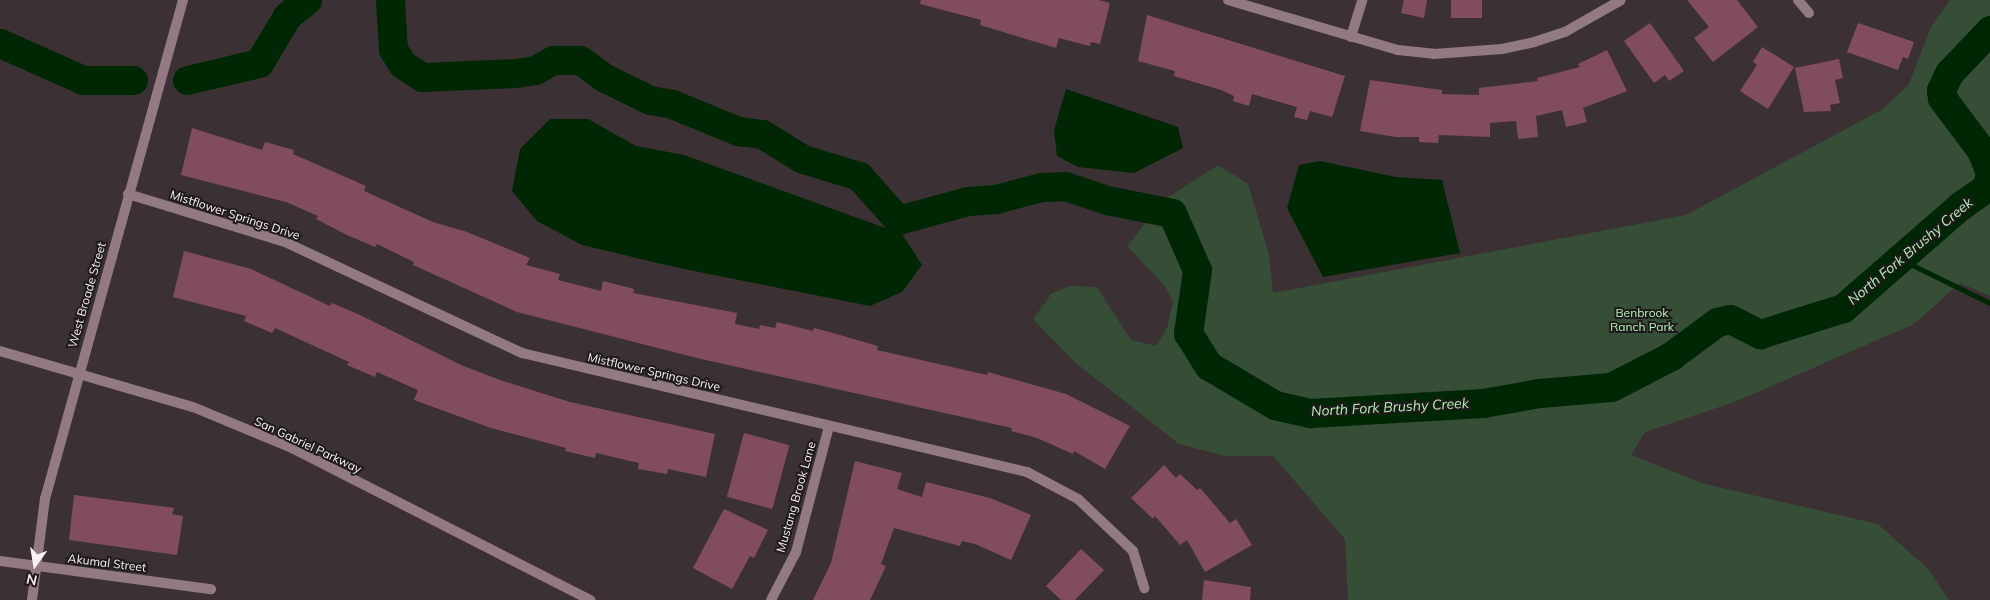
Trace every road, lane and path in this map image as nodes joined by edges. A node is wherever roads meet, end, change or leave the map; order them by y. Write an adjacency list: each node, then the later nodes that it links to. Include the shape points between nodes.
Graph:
1 (183, 0): 8 (street, West Broade Street)
2 (1228, 0): 7 (street)
3 (1362, 0): 7 (street)
4 (1621, 0): 7 (street, via 1565,32 1502,49 1434,54 1398,50)
5 (1798, 0): 6 (street)
6 (1809, 13)
7 (1351, 37)
8 (128, 194): 10 (street, West Broade Street); 11 (street, Mistflower Springs Drive, via 285,242 522,354)
9 (0, 351): 10 (street, San Gabriel Parkway)
10 (78, 374): 13 (street, West Broade Street, via 45,500); 17 (street, San Gabriel Parkway, via 193,407 292,448)
11 (829, 426): 14 (street, Mistflower Springs Drive, via 1027,472 1078,499 1133,551); 18 (street, Mustang Brook Lane, via 796,552)
12 (0, 561): 13 (street, Akumal Street)
13 (34, 566): 15 (street, Akumal Street); 16 (street, West Broade Street)
14 (1144, 588)
15 (211, 589)
16 (32, 600)
17 (590, 600)
18 (771, 600)

